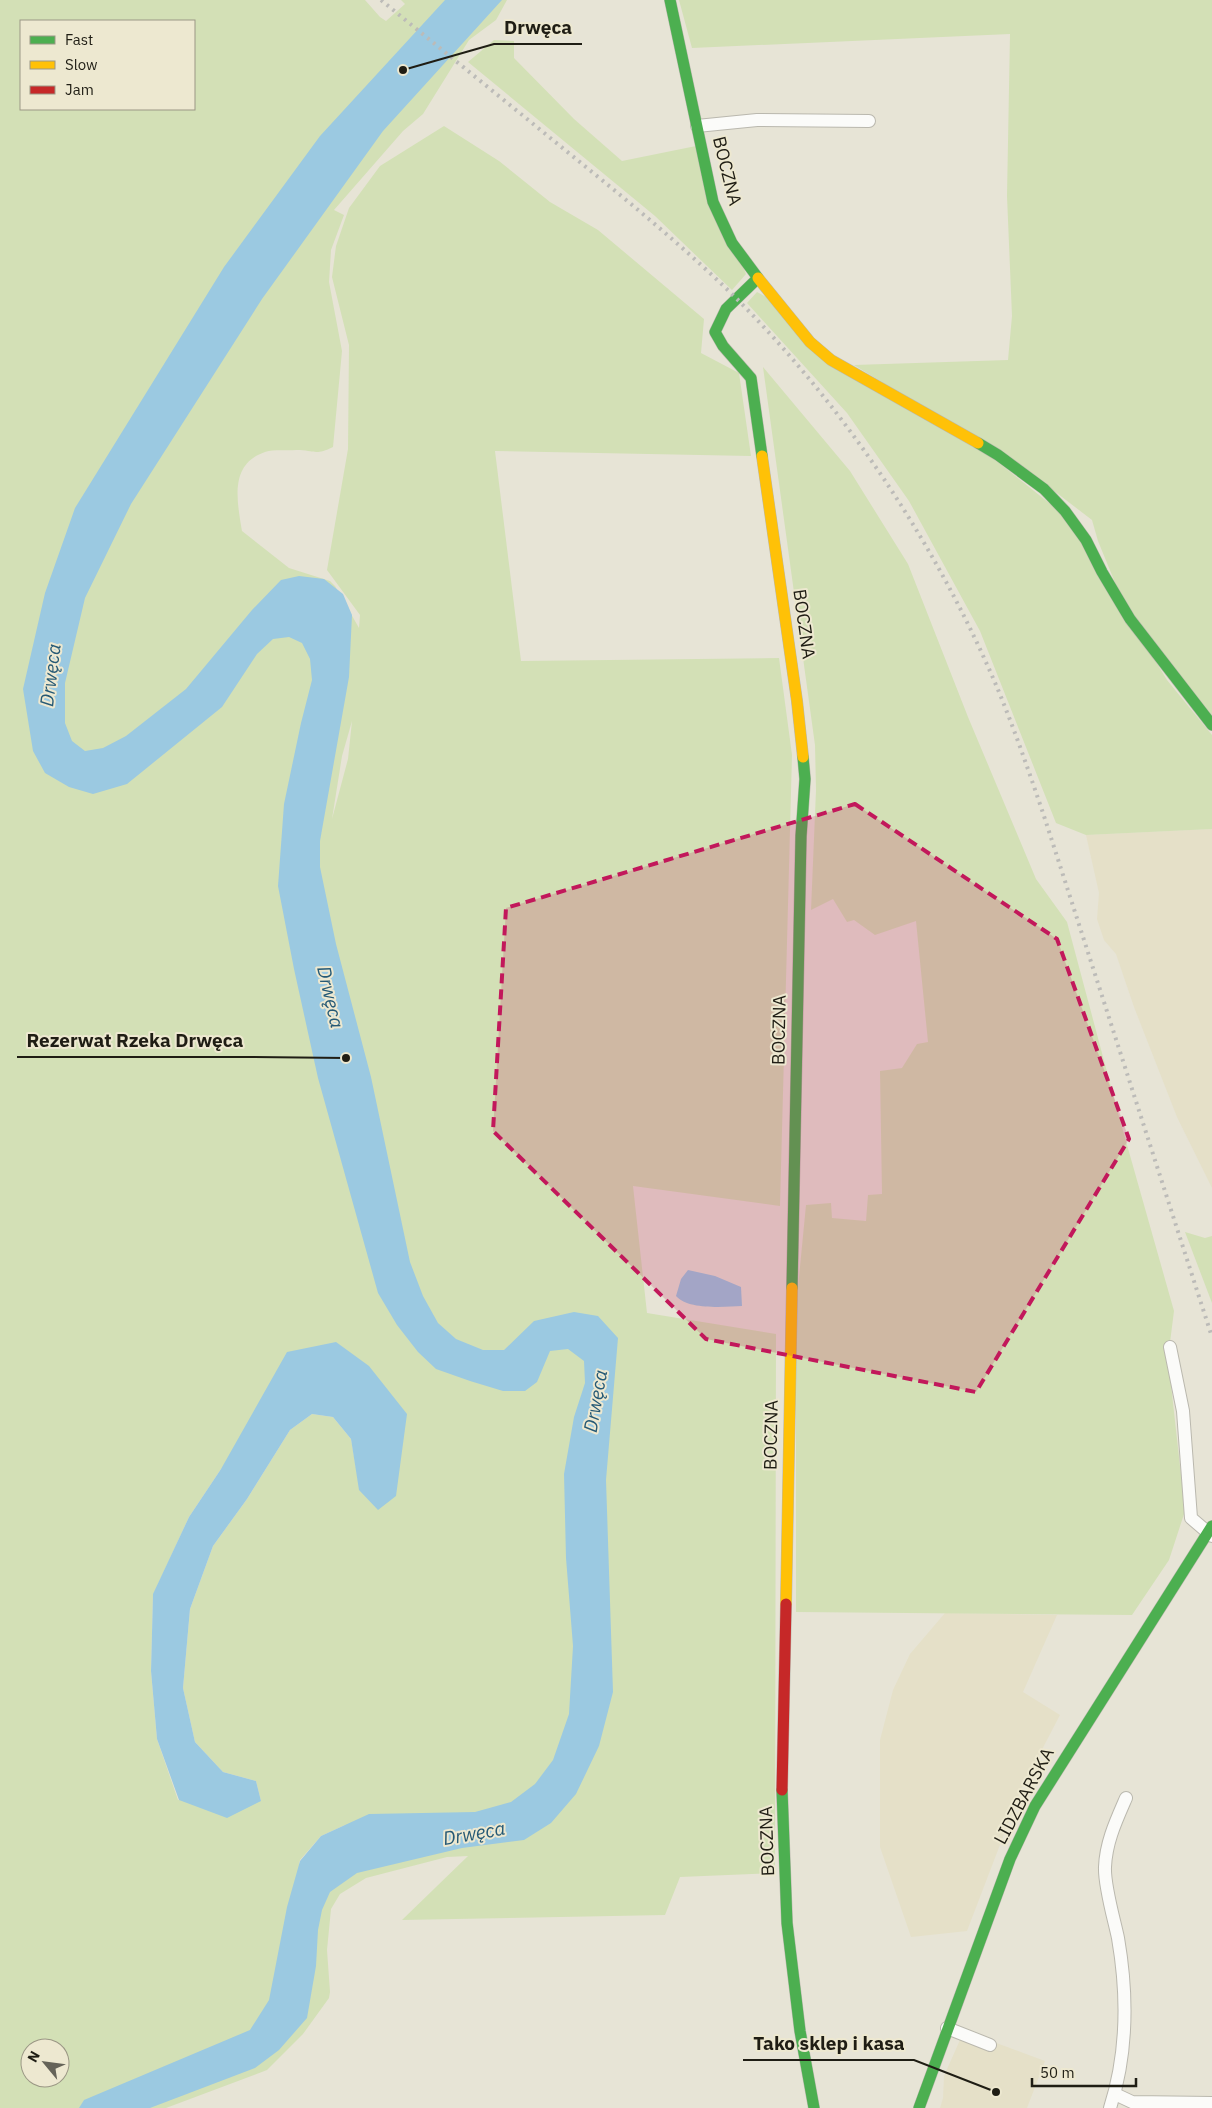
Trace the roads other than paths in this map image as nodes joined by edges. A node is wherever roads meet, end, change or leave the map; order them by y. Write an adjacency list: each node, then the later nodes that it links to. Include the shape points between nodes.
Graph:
1 (670, 0): 3 (street, BOCZNA)
2 (869, 121): 3 (street, via 757,120)
3 (697, 126): 4 (street, BOCZNA, via 714,202 732,243)
4 (758, 278): 5 (street, via 810,342 831,360 998,455 1044,489 1086,540 1130,619); 13 (street, BOCZNA, via 726,309 715,332 751,378 798,701 805,779 800,844 782,1781 787,1923 800,2031)
5 (1212, 725)
6 (1170, 1347): 7 (street, via 1183,1411 1191,1518)
7 (1211, 1532): 9 (street, LIDZBARSKA, via 1035,1806 1010,1859)
8 (1126, 1798): 11 (street, via 1108,1843 1105,1869 1126,2013 1122,2062)
9 (947, 2028): 10 (street); 14 (street, LIDZBARSKA)
10 (990, 2045)
11 (1115, 2094): 12 (street, via 1132,2102); 15 (street)
12 (1212, 2103)
13 (814, 2108)
14 (919, 2108)
15 (1110, 2108)

